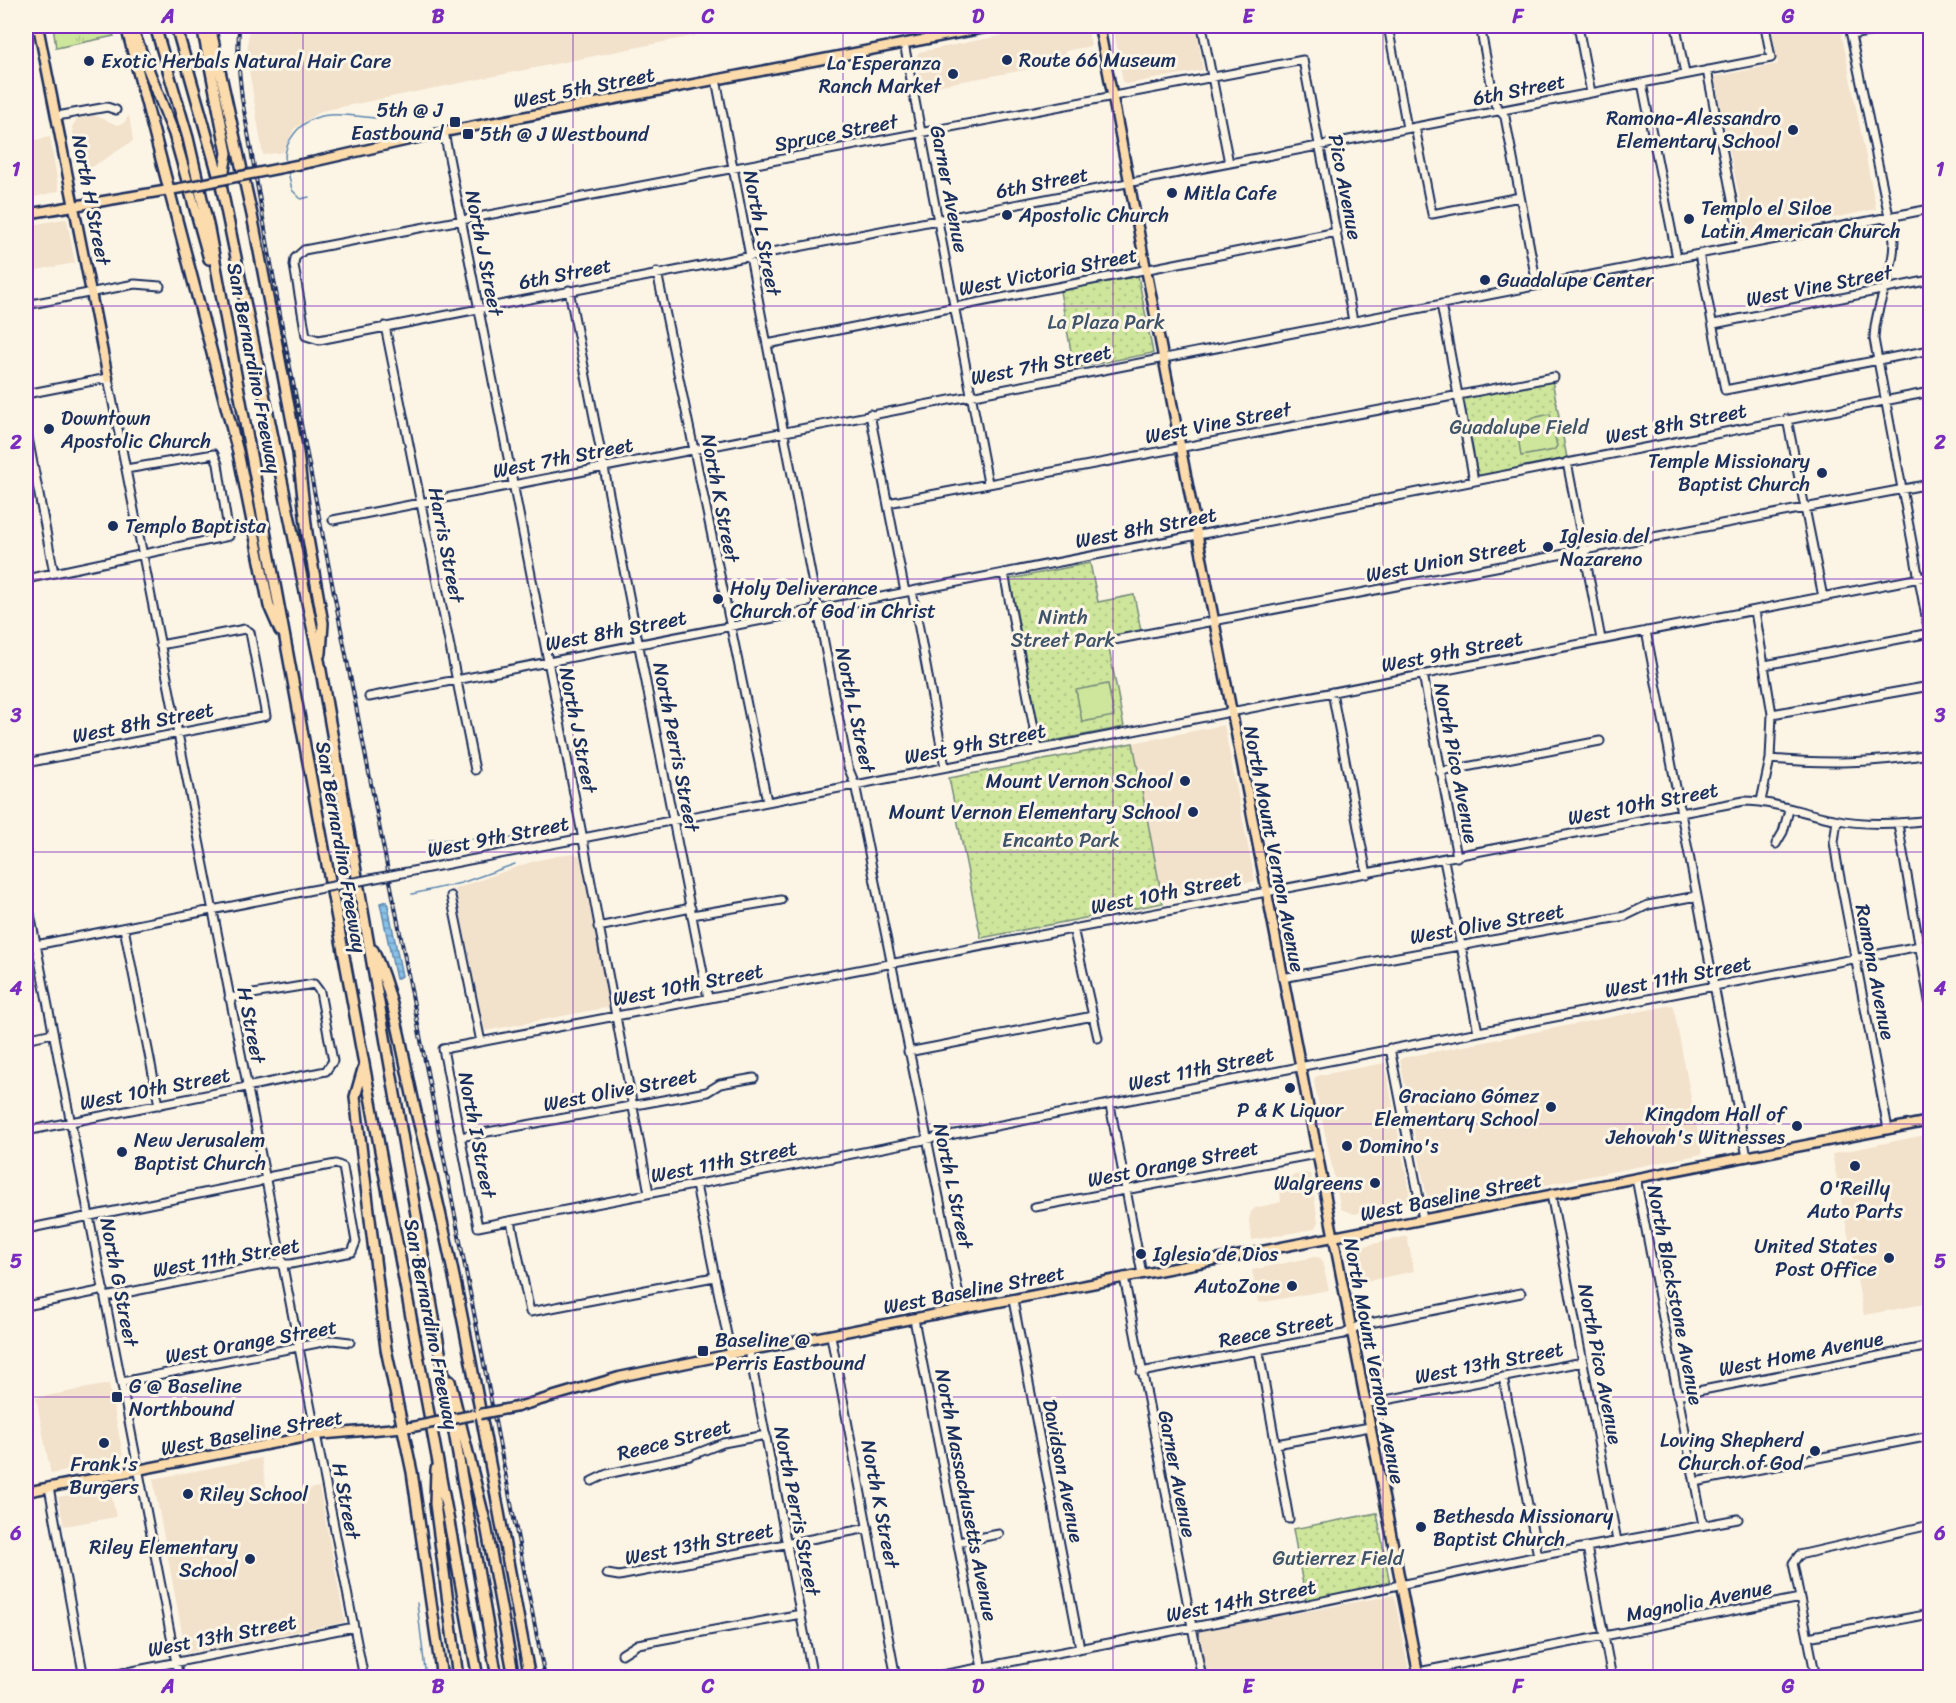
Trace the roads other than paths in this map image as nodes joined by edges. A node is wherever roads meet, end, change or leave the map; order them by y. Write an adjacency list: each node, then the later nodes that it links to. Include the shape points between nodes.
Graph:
1 (40, 26): 17 (street); 30 (main road, North H Street)
2 (128, 26): 40 (highway); 68 (highway, via 174,134)
3 (155, 26): 68 (highway, San Bernardino Freeway, via 188,138)
4 (176, 26): 39 (highway, San Bernardino Freeway)
5 (202, 26): 39 (highway, via 227,153)
6 (210, 26): 37 (highway)
7 (995, 26): 19 (main road, West 5th Street)
8 (1099, 26): 27 (main road, North Mount Vernon Avenue)
9 (1202, 26): 23 (street)
10 (1388, 26): 31 (street)
11 (1480, 26): 29 (street, via 1495,104)
12 (1578, 26): 26 (street)
13 (1676, 26): 22 (street)
14 (1765, 26): 21 (street, 6th Street, via 1771,58)
15 (1849, 26): 18 (street)
16 (1900, 26): 18 (street)
17 (26, 31)
18 (1851, 35): 45 (street)
19 (904, 43): 24 (main road, West 5th Street); 33 (street, Garner Avenue)
20 (1303, 60): 23 (street, Spruce Street); 34 (street, Pico Avenue)
21 (1707, 70): 22 (street, 6th Street); 49 (street)
22 (1685, 74): 25 (street, 6th Street)
23 (1212, 77): 27 (street, Spruce Street); 35 (street)
24 (716, 79): 32 (main road, West 5th Street); 36 (street, North L Street)
25 (1642, 82): 26 (street, 6th Street); 52 (street)
26 (1591, 93): 29 (street, 6th Street)
27 (1113, 96): 33 (street, Spruce Street); 38 (main road, North Mount Vernon Avenue)
28 (116, 110): 30 (street, via 107,107)
29 (1500, 110): 31 (street, 6th Street); 41 (street, via 1505,117)
30 (57, 116): 42 (main road, North H Street)
31 (1411, 128): 34 (street, 6th Street); 41 (street, via 1432,214)
32 (444, 132): 37 (main road, West 5th Street, bridge); 47 (street, North J Street)
33 (921, 134): 36 (street, Spruce Street); 46 (street, Garner Avenue)
34 (1320, 146): 35 (street, 6th Street); 48 (street, Pico Avenue)
35 (1228, 164): 38 (street, 6th Street)
36 (733, 169): 47 (street, Spruce Street); 50 (street, North L Street)
37 (243, 176): 40 (main road, West 5th Street, bridge); 121 (highway, via 298,453 323,623)
38 (1129, 183): 46 (street, 6th Street); 53 (main road, North Mount Vernon Avenue)
39 (221, 185): 121 (highway, San Bernardino Freeway)
40 (175, 190): 42 (main road, West 5th Street); 117 (highway, via 238,452 269,606)
41 (1520, 197): 56 (street)
42 (75, 205): 44 (main road, West 5th Street); 60 (main road, North H Street)
43 (1930, 209): 45 (street, West 7th Street)
44 (26, 214)
45 (1889, 217): 49 (street, West 7th Street); 58 (street, via 1894,256)
46 (938, 220): 50 (street, 6th Street); 63 (street, Garner Avenue)
47 (461, 222): 64 (street, North J Street); 69 (street, Spruce Street, via 304,250 297,255 294,265 306,336)
48 (1336, 232): 53 (street, West Victoria Street); 65 (street, Pico Avenue)
49 (1741, 246): 51 (street, West 7th Street)
50 (749, 254): 54 (street, 6th Street); 70 (street, North L Street)
51 (1699, 254): 52 (street, West 7th Street); 66 (street)
52 (1677, 258): 56 (street, West 7th Street)
53 (1145, 269): 63 (street, West Victoria Street); 72 (main road, North Mount Vernon Avenue)
54 (657, 272): 59 (street, 6th Street); 86 (street, North K Street)
55 (1930, 280): 58 (street, West Vine Street)
56 (1537, 285): 61 (street, West 7th Street)
57 (160, 286): 60 (street, via 135,284)
58 (1885, 289): 66 (street, West Vine Street); 73 (street, via 1874,323)
59 (569, 290): 64 (street, 6th Street); 88 (street, North Perris Street)
60 (92, 292): 62 (street); 75 (main road, North H Street)
61 (1441, 303): 65 (street, West 7th Street); 79 (street)
62 (26, 305)
63 (955, 307): 70 (street, West Victoria Street); 78 (street, Garner Avenue)
64 (478, 308): 67 (street, 6th Street); 92 (street, North J Street)
65 (1353, 321): 72 (street, West 7th Street)
66 (1714, 324): 73 (street, via 1725,390)
67 (385, 327): 69 (street, 6th Street); 95 (street, Harris Street)
68 (229, 334): 117 (highway, San Bernardino Freeway)
69 (319, 339)
70 (766, 344): 84 (street, North L Street)
71 (1930, 350): 73 (street)
72 (1163, 359): 78 (street, West 7th Street); 85 (main road, North Mount Vernon Avenue)
73 (1878, 360): 80 (street)
74 (1554, 376): 79 (street, West Vine Street)
75 (108, 378): 77 (street); 89 (street, H Street)
76 (1930, 392): 80 (street, West 8th Street)
77 (26, 394)
78 (972, 395): 81 (street, West 7th Street); 91 (street, Garner Avenue)
79 (1460, 395): 85 (street, West Vine Street); 90 (street)
80 (1886, 401): 82 (street, West 8th Street); 94 (street)
81 (870, 414): 84 (street, West 7th Street); 96 (street)
82 (1787, 419): 87 (street, West 8th Street); 97 (street)
83 (26, 427): 102 (street)
84 (783, 431): 86 (street, West 7th Street); 109 (street, North L Street)
85 (1180, 446): 91 (street, West Vine Street); 99 (main road, North Mount Vernon Avenue)
86 (693, 449): 88 (street, West 7th Street); 112 (street, North K Street)
87 (1567, 462): 90 (street, West 8th Street); 100 (street)
88 (603, 467): 92 (street, West 7th Street); 118 (street, North Perris Street)
89 (126, 469): 101 (street, H Street); 101 (street, via 214,454 230,536)
90 (1474, 481): 99 (street, West 8th Street)
91 (988, 483): 96 (street, West Vine Street)
92 (512, 484): 95 (street, West 7th Street); 120 (street, North J Street)
93 (1930, 484): 94 (street, West Union Street)
94 (1903, 490): 97 (street, West Union Street); 105 (street)
95 (420, 502): 98 (street, West 7th Street); 124 (street, Harris Street)
96 (888, 503): 107 (street)
97 (1806, 508): 100 (street, West Union Street); 108 (street)
98 (333, 520)
99 (1196, 535): 103 (street, West 8th Street); 111 (main road, North Mount Vernon Avenue)
100 (1584, 550): 111 (street, West Union Street); 115 (street)
101 (143, 556): 102 (street); 119 (street, H Street)
102 (54, 573): 106 (street)
103 (1004, 573): 107 (street, West 8th Street); 132 (street)
104 (1930, 576): 105 (street, West 9th Street)
105 (1919, 578): 108 (street, West 9th Street); 114 (street)
106 (26, 579)
107 (908, 592): 109 (street, West 8th Street); 136 (street)
108 (1823, 597): 110 (street, West 9th Street)
109 (818, 609): 112 (street, West 8th Street); 139 (street, North L Street, via 848,767)
110 (1755, 611): 113 (street, West 9th Street); 122 (street)
111 (1213, 622): 116 (street, West Union Street); 128 (main road, North Mount Vernon Avenue)
112 (729, 626): 118 (street, West 8th Street); 140 (street, North K Street)
113 (1646, 631): 115 (street, West 9th Street); 143 (street)
114 (1930, 635): 122 (street)
115 (1601, 639): 123 (street, West 9th Street)
116 (1109, 641)
117 (286, 644): 187 (highway, San Bernardino Freeway)
118 (639, 644): 120 (street, West 8th Street); 144 (street, North Perris Street)
119 (160, 645): 130 (street, H Street); 130 (street, West 8th Street, via 245,629 250,632 266,716)
120 (548, 662): 124 (street, West 8th Street); 148 (street, North J Street)
121 (320, 665): 163 (highway, San Bernardino Freeway)
122 (1765, 665): 129 (street)
123 (1422, 674): 126 (street, West 9th Street); 138 (street, North Pico Avenue)
124 (456, 680): 127 (street, West 8th Street); 137 (street, Harris Street)
125 (1930, 686): 129 (street)
126 (1332, 692): 128 (street, West 9th Street); 152 (street)
127 (369, 697)
128 (1230, 711): 132 (street, West 9th Street); 153 (main road, North Mount Vernon Avenue)
129 (1772, 714): 134 (street)
130 (178, 733): 135 (street, West 8th Street); 158 (street, H Street)
131 (1600, 741): 138 (street)
132 (1038, 749): 136 (street, West 9th Street)
133 (1930, 754): 134 (street, via 1822,764)
134 (1770, 759): 141 (street)
135 (26, 763)
136 (945, 767): 139 (street, West 9th Street)
137 (475, 770)
138 (1440, 772): 150 (street, North Pico Avenue)
139 (855, 784): 140 (street, West 9th Street); 170 (street, North L Street)
140 (767, 801): 144 (street, West 9th Street)
141 (1761, 801): 142 (street, West 10th Street); 143 (street, West 10th Street)
142 (1790, 810): 146 (street, West 10th Street); 149 (street)
143 (1681, 813): 150 (street, West 10th Street); 156 (street)
144 (674, 819): 148 (street, West 9th Street); 159 (street, North Perris Street)
145 (1930, 819): 147 (street, West 10th Street)
146 (1837, 820): 147 (street, West 10th Street); 169 (street, Ramona Avenue, via 1834,842)
147 (1898, 824): 168 (street)
148 (582, 837): 158 (street, West 9th Street, bridge); 160 (street, North J Street)
149 (1776, 844)
150 (1457, 857): 151 (street, West 10th Street)
151 (1444, 860): 152 (street, West 10th Street); 166 (street, North Pico Avenue)
152 (1366, 874): 153 (street, West 10th Street)
153 (1265, 891): 162 (street, West 10th Street); 171 (main road, North Mount Vernon Avenue)
154 (26, 893): 164 (street, North G Street)
155 (451, 896): 182 (street)
156 (1697, 896): 166 (street, West Olive Street, via 1648,905 1625,916); 172 (street)
157 (781, 900): 159 (street)
158 (212, 910): 161 (street, West 9th Street); 173 (street, H Street)
159 (692, 912): 160 (street); 174 (street, North Perris Street)
160 (598, 927): 176 (street, North J Street)
161 (124, 928): 164 (street, West 9th Street); 190 (street)
162 (1073, 928): 170 (street, West 10th Street); 177 (street)
163 (367, 937): 222 (highway, San Bernardino Freeway); 239 (highway, via 387,980 441,1215)
164 (35, 945): 167 (street, West 9th Street); 179 (street, North G Street)
165 (1930, 945): 168 (street, West 11th Street)
166 (1462, 946): 171 (street, West Olive Street); 178 (street, North Pico Avenue)
167 (26, 947)
168 (1919, 947): 169 (street, West 11th Street); 175 (street)
169 (1856, 959): 172 (street, West 11th Street); 195 (street, Ramona Avenue)
170 (890, 963): 174 (street, West 10th Street); 185 (street, North L Street)
171 (1282, 978): 186 (main road, North Mount Vernon Avenue)
172 (1714, 986): 178 (street, West 11th Street); 200 (street)
173 (229, 998): 189 (street, H Street); 189 (street, West 10th Street, via 307,984 314,984 320,992 333,1061 326,1071)
174 (708, 998): 176 (street, West 10th Street)
175 (1930, 1006)
176 (616, 1016): 182 (street, West 10th Street); 191 (street, North J Street)
177 (1093, 1016): 180 (street); 185 (street)
178 (1478, 1032): 183 (street, West 11th Street)
179 (53, 1033): 181 (street); 194 (street, North G Street)
180 (1098, 1038)
181 (26, 1039)
182 (481, 1042): 184 (street, West 10th Street)
183 (1390, 1048): 186 (street, West 11th Street); 209 (street)
184 (443, 1049): 197 (street, North I Street)
185 (908, 1052): 198 (street, North L Street)
186 (1299, 1066): 192 (street, West 11th Street); 199 (main road, North Mount Vernon Avenue)
187 (363, 1067): 240 (highway, via 356,1097 361,1150 385,1338); 246 (highway, San Bernardino Freeway)
188 (754, 1078): 191 (street, West Olive Street, via 720,1084 707,1092)
189 (247, 1088): 190 (street, West 10th Street); 202 (street, H Street)
190 (159, 1105): 194 (street, West 10th Street)
191 (631, 1105): 197 (street, West Olive Street); 205 (street, North J Street)
192 (1110, 1105): 198 (street, West 11th Street); 204 (street)
193 (1930, 1121): 195 (main road, West Baseline Street)
194 (71, 1122): 196 (street, West 10th Street); 208 (street, North G Street)
195 (1888, 1130): 200 (main road, West Baseline Street)
196 (26, 1131)
197 (460, 1137): 211 (street, North I Street)
198 (926, 1140): 203 (street, West 11th Street); 223 (street, North L Street)
199 (1316, 1154): 204 (street, West Orange Street); 213 (main road, North Mount Vernon Avenue)
200 (1748, 1156): 201 (main road, West Baseline Street)
201 (1636, 1178): 206 (main road, West Baseline Street); 237 (street, North Blackstone Avenue)
202 (265, 1179): 208 (street); 214 (street, H Street); 214 (street, West 11th Street, via 336,1164 344,1167 356,1242 352,1252)
203 (696, 1185): 205 (street, West 11th Street); 216 (street)
204 (1125, 1190): 207 (street, West Orange Street); 215 (street)
205 (649, 1193): 210 (street, West 11th Street)
206 (1551, 1194): 209 (main road, West Baseline Street); 233 (street, North Pico Avenue)
207 (1035, 1208)
208 (89, 1216): 212 (street); 218 (street, North G Street)
209 (1423, 1219): 213 (main road, West Baseline Street)
210 (511, 1221): 211 (street, West 11th Street); 216 (street, via 530,1312)
211 (478, 1227)
212 (26, 1229)
213 (1332, 1236): 215 (main road, West Baseline Street); 225 (main road, North Mount Vernon Avenue)
214 (282, 1264): 218 (street, West 11th Street); 229 (street, H Street)
215 (1142, 1274): 217 (main road, West Baseline Street)
216 (714, 1277): 232 (street)
217 (1124, 1277): 220 (main road, West Baseline Street); 234 (street, Garner Avenue)
218 (105, 1293): 221 (street, West 11th Street); 236 (street, North G Street)
219 (1521, 1293): 225 (street, Reece Street, via 1360,1325)
220 (1013, 1300): 223 (main road, West Baseline Street); 272 (street, Davidson Avenue)
221 (26, 1306)
222 (432, 1309): 284 (highway, San Bernardino Freeway); 285 (highway, via 486,1525)
223 (962, 1310): 224 (main road, West Baseline Street)
224 (915, 1319): 226 (main road, West Baseline Street); 259 (street, North Massachusetts Avenue)
225 (1352, 1330): 231 (street, Reece Street); 238 (main road, North Mount Vernon Avenue)
226 (831, 1336): 230 (main road, West Baseline Street); 256 (street, North K Street)
227 (350, 1342): 229 (street, West Orange Street, via 333,1340)
228 (1930, 1346): 237 (street, West Home Avenue)
229 (300, 1347): 236 (street, West Orange Street); 242 (street, H Street)
230 (749, 1351): 232 (main road, West Baseline Street); 243 (street, North Perris Street)
231 (1259, 1352): 234 (street, Reece Street); 245 (street)
232 (731, 1354): 239 (main road, West Baseline Street, bridge, via 619,1377)
233 (1583, 1362): 235 (street, West 13th Street); 258 (street, North Pico Avenue)
234 (1141, 1372): 269 (street, Garner Avenue)
235 (1503, 1377): 238 (street, West 13th Street); 262 (street)
236 (122, 1382): 247 (street, North G Street)
237 (1677, 1395): 249 (street, North Blackstone Avenue)
238 (1365, 1404): 241 (main road, North Mount Vernon Avenue)
239 (480, 1414): 240 (main road, West Baseline Street, bridge); 286 (highway)
240 (407, 1427): 242 (main road, West Baseline Street); 281 (highway)
241 (1370, 1427): 245 (street); 264 (main road, North Mount Vernon Avenue)
242 (316, 1435): 247 (main road, West Baseline Street); 268 (street, H Street)
243 (766, 1435): 248 (street, Reece Street, via 723,1443 690,1456); 260 (street, North Perris Street)
244 (1930, 1436): 249 (street)
245 (1276, 1444): 252 (street)
246 (436, 1452): 282 (highway, via 435,1504); 283 (highway, San Bernardino Freeway)
247 (138, 1470): 250 (main road, West Baseline Street); 274 (street, North G Street)
248 (591, 1481)
249 (1695, 1482): 254 (street, North Blackstone Avenue)
250 (49, 1487): 251 (main road, West Baseline Street); 277 (street)
251 (26, 1492)
252 (1289, 1519)
253 (1738, 1519): 254 (street, West 14th Street)
254 (1703, 1525): 258 (street, West 14th Street)
255 (1930, 1526): 265 (street, via 1798,1555 1793,1563)
256 (868, 1528): 260 (street, West 13th Street); 288 (street, North K Street)
257 (999, 1534): 259 (street)
258 (1617, 1541): 261 (street, West 14th Street)
259 (958, 1542): 275 (street, North Massachusetts Avenue)
260 (787, 1544): 263 (street, West 13th Street, via 619,1576); 266 (street, North Perris Street)
261 (1587, 1547): 262 (street, West 14th Street); 270 (street)
262 (1538, 1556): 264 (street, West 14th Street)
263 (607, 1574)
264 (1401, 1586): 269 (street, West 14th Street); 276 (main road, North Mount Vernon Avenue)
265 (1800, 1598): 270 (street, Magnolia Avenue); 271 (street)
266 (801, 1614): 273 (street, via 638,1644); 287 (street, North Perris Street)
267 (1930, 1614): 271 (street)
268 (354, 1627): 274 (street, West 13th Street); 280 (street, H Street)
269 (1192, 1627): 272 (street, West 14th Street); 291 (street, Garner Avenue)
270 (1604, 1635): 276 (street, Magnolia Avenue); 292 (street)
271 (1808, 1637): 293 (street)
272 (1080, 1648): 275 (street, West 14th Street)
273 (622, 1654)
274 (176, 1662): 278 (street, West 13th Street); 279 (street, North G Street)
275 (982, 1667): 289 (street, West 14th Street); 290 (street, North Massachusetts Avenue)
276 (1418, 1675)
277 (84, 1677)
278 (97, 1677)
279 (179, 1677)
280 (363, 1677)
281 (441, 1677)
282 (458, 1677)
283 (478, 1677)
284 (497, 1677)
285 (514, 1677)
286 (530, 1677)
287 (813, 1677)
288 (896, 1677)
289 (926, 1677)
290 (984, 1677)
291 (1202, 1677)
292 (1612, 1677)
293 (1816, 1677)

